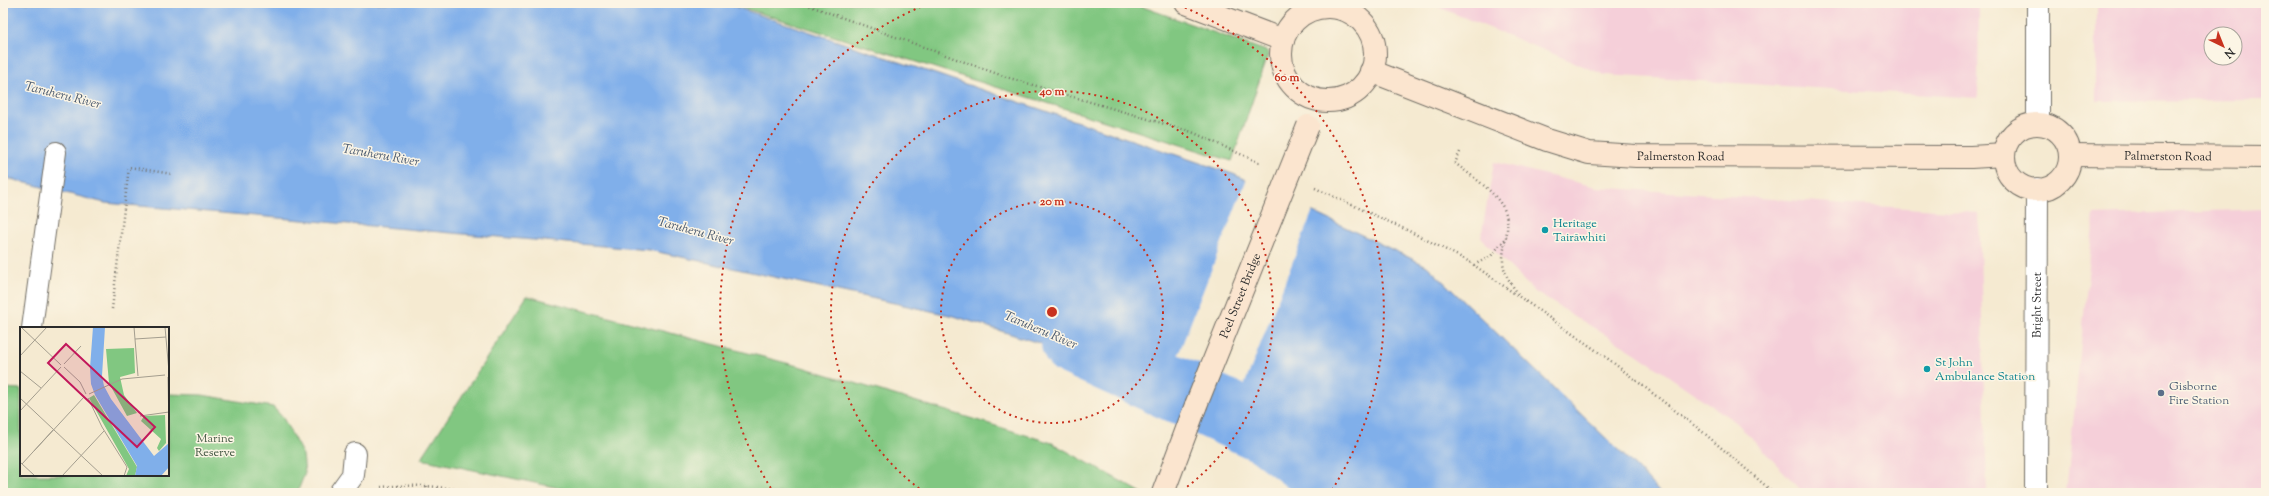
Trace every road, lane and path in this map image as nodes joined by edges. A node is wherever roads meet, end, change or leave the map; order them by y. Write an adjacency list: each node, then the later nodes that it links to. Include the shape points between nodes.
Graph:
1 (1186, 3): 4 (street)
2 (2038, 3): 7 (street)
3 (1342, 6): 4 (street, via 1314,9 1300,16 1290,26); 5 (street, via 1367,27 1373,41 1375,56)
4 (1283, 40): 6 (street, via 1281,55 1284,70 1292,83 1303,93)
5 (1371, 71): 6 (street, via 1365,83 1355,92 1343,98); 10 (street, Palmerston Road, via 1546,140 1590,153 1636,156)
6 (1317, 99): 25 (street, Peel Street Bridge, bridge)
7 (2038, 124): 10 (street, via 2019,129 2006,144); 11 (street, via 2048,125 2060,134 2068,145)
8 (56, 152): 19 (lane)
9 (1460, 152): 15 (path, via 1455,163 1496,198 1503,208 1508,221)
10 (2004, 155): 14 (street, via 2010,175 2027,188)
11 (2070, 155): 12 (street, Palmerston Road); 14 (street, via 2069,166 2061,179 2048,188)
12 (2266, 157)
13 (172, 174): 18 (path, via 129,167)
14 (2037, 189): 26 (street, Bright Street)
15 (1506, 239): 16 (path, via 1491,256); 17 (path, via 1503,261 1507,277)
16 (1474, 265)
17 (1520, 298)
18 (112, 309)
19 (32, 327)
20 (355, 454): 22 (street, via 353,475)
21 (426, 486): 22 (path, via 386,486); 23 (path); 24 (path, via 448,487)
22 (341, 492)
23 (429, 493)
24 (474, 493)
25 (1163, 493)
26 (2036, 493)

